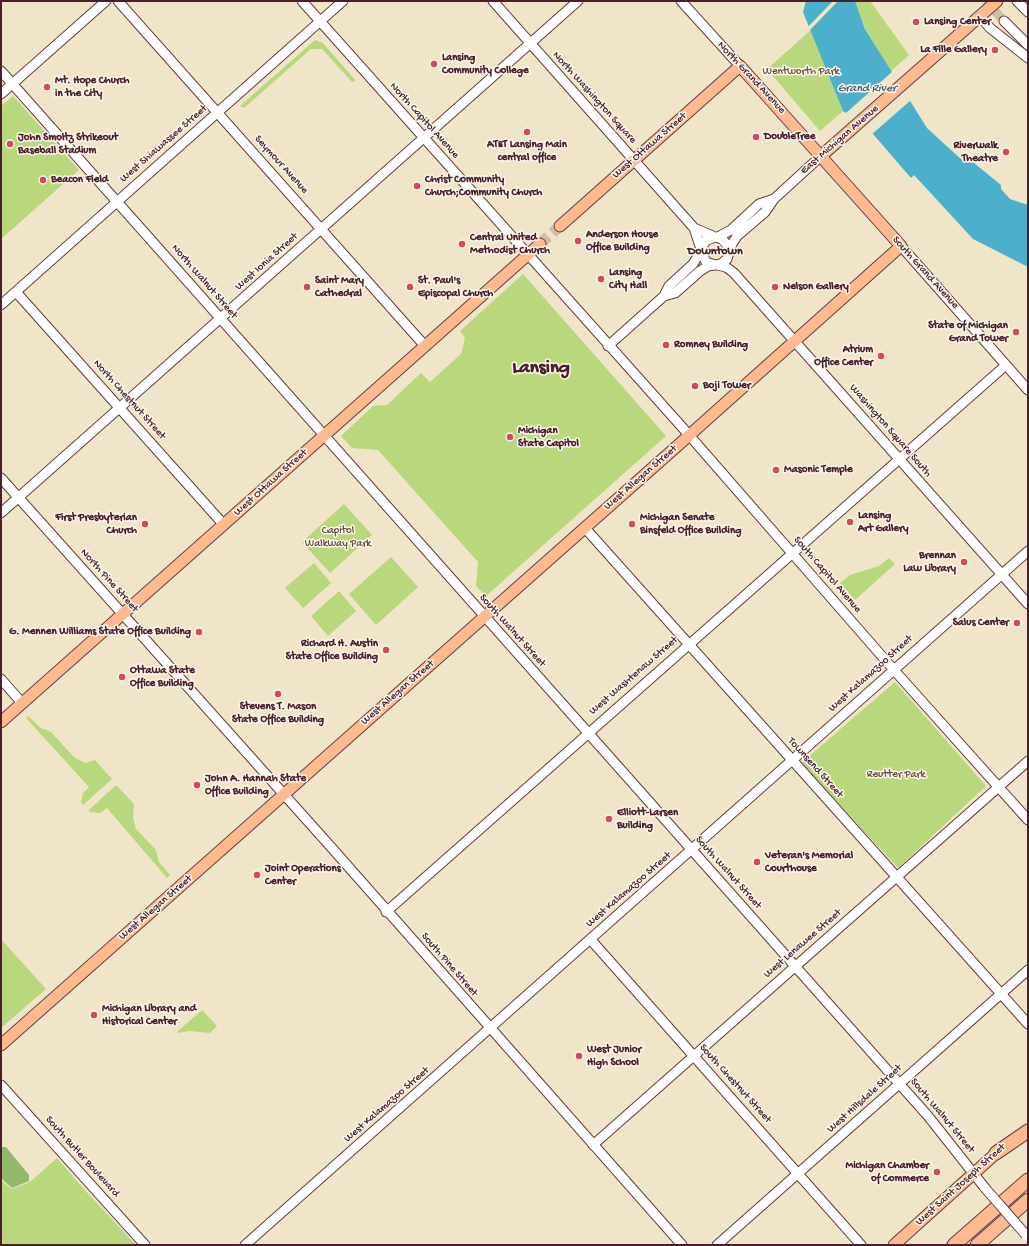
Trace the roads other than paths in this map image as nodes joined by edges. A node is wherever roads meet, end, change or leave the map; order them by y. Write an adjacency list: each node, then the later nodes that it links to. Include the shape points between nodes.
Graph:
1 (106, 1): 19 (street)
2 (118, 1): 21 (street, Seymour Avenue)
3 (302, 1): 13 (street, North Capitol Avenue)
4 (343, 1): 13 (street, West Shiawassee Street)
5 (493, 1): 14 (street, North Washington Square)
6 (578, 1): 14 (street, West Ionia Street)
7 (681, 1): 17 (street, North Grand Avenue)
8 (997, 1): 11 (main road, East Michigan Avenue)
9 (1017, 1): 10 (street)
10 (1028, 12)
11 (980, 16): 16 (street, via 990,28); 23 (main road, East Michigan Avenue)
12 (1004, 21): 15 (street)
13 (320, 22): 21 (street, West Shiawassee Street); 22 (street, North Capitol Avenue)
14 (530, 43): 22 (street, West Ionia Street); 24 (street, North Washington Square)
15 (1028, 45)
16 (1028, 58)
17 (740, 66): 23 (main road, North Grand Avenue); 24 (main road, West Ottawa Street)
18 (1, 71): 19 (street, North Walnut Street)
19 (13, 84): 20 (street); 26 (street, North Walnut Street)
20 (1, 94)
21 (218, 112): 26 (street, West Shiawassee Street); 29 (street, Seymour Avenue)
22 (424, 138): 29 (street, West Ionia Street); 35 (street, North Capitol Avenue)
23 (821, 156): 25 (street, East Michigan Avenue); 32 (main road, South Grand Avenue)
24 (634, 160): 27 (main road, West Ottawa Street); 28 (street, North Washington Square)
25 (774, 199): 30 (street, East Michigan Avenue, via 759,204 731,230); 34 (street, East Michigan Avenue, via 765,212 737,236)
26 (116, 202): 38 (street, West Shiawassee Street); 41 (street, North Walnut Street)
27 (560, 226)
28 (694, 228): 30 (street); 33 (street)
29 (321, 229): 41 (street, West Ionia Street); 43 (street, Seymour Avenue)
30 (717, 237): 33 (street, via 705,241); 34 (street, via 725,241)
31 (540, 244): 35 (main road, West Ottawa Street)
32 (900, 246): 42 (main road, West Allegan Street); 45 (street, South Grand Avenue)
33 (701, 250): 36 (street, via 706,262); 39 (street, via 693,264 669,286)
34 (729, 252): 36 (street, via 724,262); 37 (street, Washington Square South)
35 (527, 255): 43 (main road, West Ottawa Street); 44 (street, North Capitol Avenue)
36 (716, 265): 37 (street, Washington Square South, via 726,267); 39 (street, via 700,271 675,293)
37 (734, 273): 42 (street, Washington Square South)
38 (16, 292): 40 (street, West Shiawassee Street); 47 (street, North Chestnut Street)
39 (664, 296): 44 (street)
40 (1, 305)
41 (221, 318): 47 (street, West Ionia Street); 48 (street, North Walnut Street)
42 (795, 341): 49 (main road, West Allegan Street); 50 (street, Washington Square South)
43 (425, 346): 48 (main road, West Ottawa Street)
44 (608, 346): 49 (street, South Capitol Avenue)
45 (1006, 365): 46 (street, South Grand Avenue); 50 (street, West Washtenaw Street)
46 (1028, 390)
47 (120, 408): 52 (street, West Ionia Street); 55 (street, North Chestnut Street)
48 (324, 436): 53 (street, North Walnut Street); 55 (main road, West Ottawa Street)
49 (689, 436): 56 (main road, West Allegan Street); 58 (street, South Capitol Avenue)
50 (898, 459): 58 (street, West Washtenaw Street); 59 (street, Washington Square South)
51 (1, 478): 52 (street, North Pine Street)
52 (19, 498): 54 (street, West Ionia Street); 61 (street, North Pine Street)
53 (389, 510): 62 (street, South Walnut Street)
54 (1, 513)
55 (224, 525): 61 (main road, West Ottawa Street)
56 (585, 528): 62 (main road, West Allegan Street); 63 (street, Townsend Street)
57 (1028, 551): 59 (street, West Kalamazoo Street)
58 (792, 553): 63 (street, West Washtenaw Street); 64 (street, South Capitol Avenue)
59 (1002, 574): 60 (street, Washington Square South); 64 (street, West Kalamazoo Street)
60 (1028, 604)
61 (122, 614): 66 (street, North Pine Street); 67 (main road, West Ottawa Street)
62 (484, 617): 69 (street, South Walnut Street); 73 (main road, West Allegan Street)
63 (689, 644): 69 (street, West Washtenaw Street); 70 (street, Townsend Street)
64 (894, 670): 70 (street, West Kalamazoo Street); 72 (street, South Capitol Avenue)
65 (1, 679): 67 (street)
66 (199, 701): 73 (street, South Pine Street)
67 (22, 703): 68 (main road, West Ottawa Street)
68 (1, 722)
69 (588, 733): 75 (street, South Walnut Street); 77 (street, West Washtenaw Street)
70 (792, 761): 75 (street, West Kalamazoo Street); 76 (street, Townsend Street)
71 (1028, 761): 72 (street, West Lenawee Street)
72 (999, 787): 74 (street, South Capitol Avenue); 76 (street, West Lenawee Street)
73 (284, 795): 77 (street, South Pine Street); 84 (main road, West Allegan Street)
74 (1028, 820)
75 (692, 851): 78 (street, West Kalamazoo Street); 79 (street, South Walnut Street)
76 (897, 877): 79 (street, West Lenawee Street); 81 (street, Townsend Street)
77 (386, 912): 83 (street, South Pine Street)
78 (591, 940): 83 (street, West Kalamazoo Street); 85 (street, South Chestnut Street)
79 (796, 966): 85 (street, West Lenawee Street); 86 (street, South Walnut Street)
80 (1028, 970): 81 (street, West Hillsdale Street)
81 (1001, 994): 82 (street, Townsend Street); 86 (street, West Hillsdale Street)
82 (1028, 1024)
83 (490, 1030): 90 (street, South Pine Street); 98 (street, West Kalamazoo Street)
84 (1, 1045)
85 (694, 1056): 90 (street, West Lenawee Street); 93 (street, South Chestnut Street)
86 (900, 1084): 92 (street, South Walnut Street); 93 (street, West Hillsdale Street)
87 (1, 1085): 97 (street, South Butler Boulevard)
88 (1028, 1124): 91 (main road, West Saint Joseph Street)
89 (1028, 1131): 91 (highway)
90 (593, 1146): 99 (street, South Pine Street)
91 (996, 1153): 92 (main road, West Saint Joseph Street)
92 (974, 1173): 96 (street, South Walnut Street, bridge); 102 (main road, West Saint Joseph Street)
93 (798, 1174): 100 (street, West Hillsdale Street); 101 (street, South Chestnut Street)
94 (1028, 1180): 103 (highway)
95 (1028, 1200): 104 (highway)
96 (1027, 1236)
97 (145, 1245)
98 (246, 1245)
99 (682, 1245)
100 (717, 1245)
101 (861, 1245)
102 (894, 1245)
103 (954, 1245)
104 (977, 1245)

